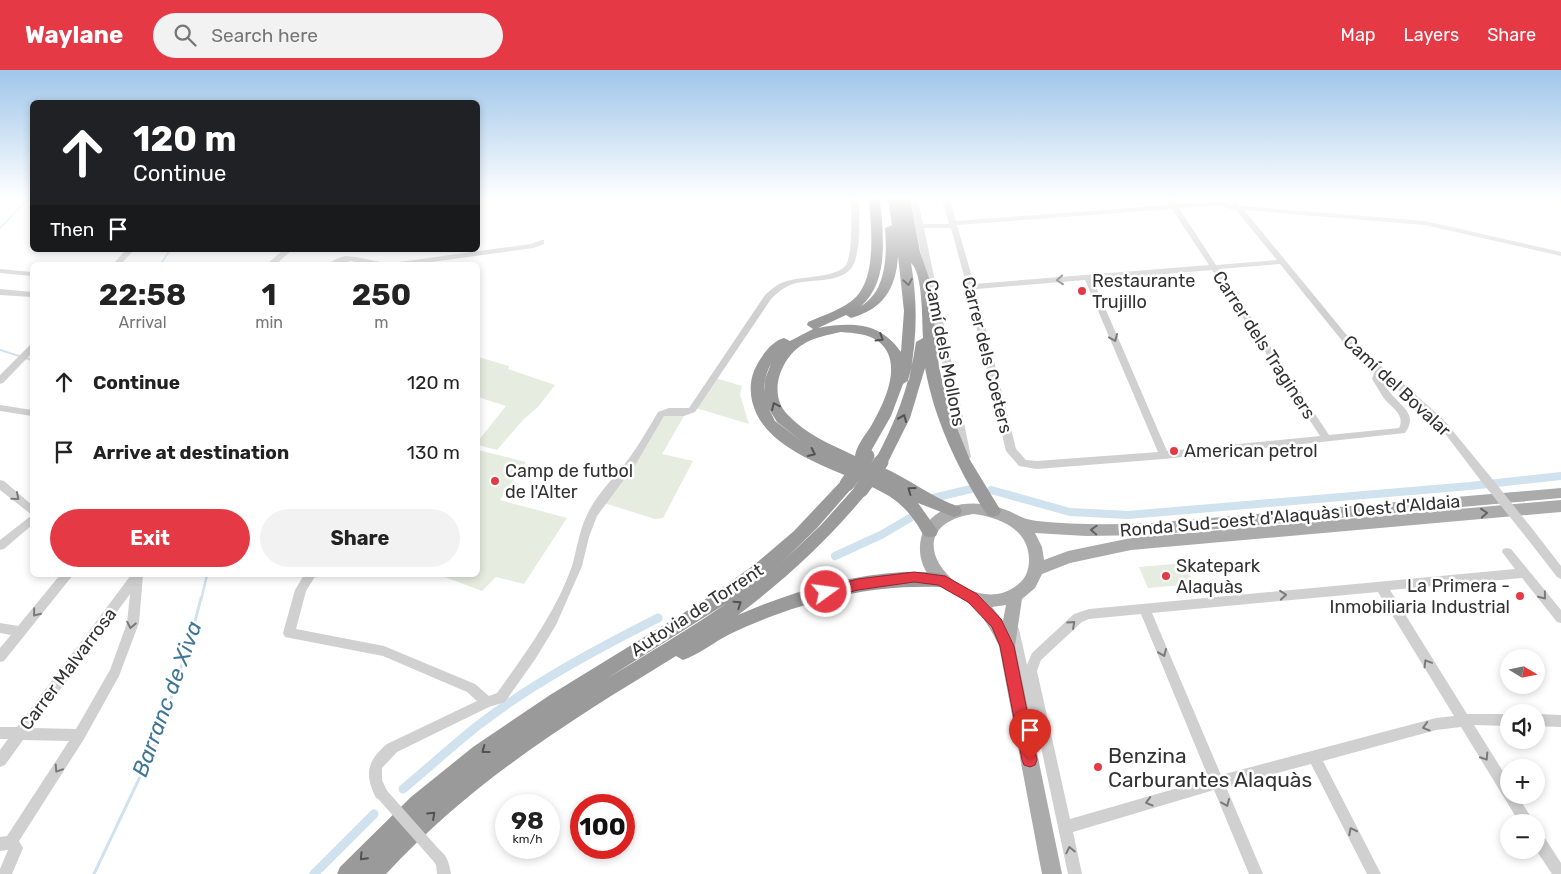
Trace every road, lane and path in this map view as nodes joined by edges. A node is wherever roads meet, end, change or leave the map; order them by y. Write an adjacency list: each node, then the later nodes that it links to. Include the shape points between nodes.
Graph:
1 (853, 237): 69 (street, via 849,266 832,276 793,280 775,289 692,410 661,414 634,459 592,515 577,566 552,621 501,698)
2 (876, 237): 29 (highway, via 870,286 861,299 842,313)
3 (892, 237): 29 (highway, via 889,276 883,293 870,306)
4 (900, 237): 37 (highway, Autovia de Torrent, one-way to 37, via 911,299 912,333 900,391)
5 (912, 237): 14 (highway, Autovia de Torrent)
6 (922, 237): 38 (street, Camí dels Mollons)
7 (957, 237): 26 (street, Carrer dels Coeters)
8 (1193, 237): 22 (street, Carrer dels Traginers)
9 (1261, 237): 21 (street, Camí del Bovalar)
10 (1484, 237): 15 (street)
11 (541, 242): 20 (street)
12 (128, 252): 16 (street)
13 (286, 252): 17 (street)
14 (915, 253): 37 (highway, Autovia de Torrent, one-way to 14, via 899,430 920,369 924,335 923,300); 38 (highway, via 927,300 932,367 948,427)
15 (1561, 254)
16 (119, 262)
17 (274, 262)
18 (335, 262): 19 (street, via 349,257)
19 (370, 262)
20 (414, 262)
21 (1281, 262): 22 (street); 31 (street, Camí del Bovalar, via 1351,346)
22 (1213, 267): 25 (street); 35 (street, Carrer dels Traginers)
23 (0, 271): 24 (street)
24 (30, 274)
25 (1088, 277): 26 (street, one-way to 26); 36 (street, one-way to 36)
26 (971, 287): 36 (street, Carrer dels Coeters, via 1011,451 1024,463 1037,465)
27 (0, 292): 28 (street)
28 (30, 295)
29 (791, 337): 48 (highway, one-way to 48, via 769,356 757,383 758,397 769,424 800,447 894,493 916,509)
30 (30, 350): 32 (street)
31 (1379, 370): 35 (street, via 1378,379 1403,413 1406,426 1402,431); 53 (street, Camí del Bovalar, bridge, via 1440,421)
32 (0, 381)
33 (0, 408): 34 (street)
34 (30, 413)
35 (1327, 439): 36 (street)
36 (1164, 455)
37 (870, 457): 40 (highway, Autovia de Torrent, bridge); 44 (highway, one-way to 37, via 928,502 900,481 806,438 783,419 772,404 773,371 792,346 818,331 838,327 875,334 887,342 896,356 899,374 878,425)
38 (970, 477): 45 (highway)
39 (0, 484): 43 (street, one-way to 43)
40 (850, 486): 78 (highway, Autovia de Torrent, one-way to 40, via 761,589 836,520); 87 (highway, Autovia de Torrent, one-way to 87, via 795,541 746,581 597,674 505,735 442,782)
41 (1561, 492): 47 (main road, Ronda Sud-oest d'Alaquàs i Oest d'Aldaia, one-way to 47, via 1151,529 1051,529)
42 (1561, 506): 51 (main road, Ronda Sud-oest d'Alaquàs i Oest d'Aldaia, one-way to 42, via 1068,557 1131,544)
43 (30, 509)
44 (954, 511): 45 (main road, via 973,508); 48 (main road, via 940,519)
45 (993, 511): 47 (main road)
46 (30, 521): 49 (street)
47 (1020, 524): 51 (main road, via 1036,546)
48 (930, 531): 58 (main road, via 926,547 930,564)
49 (0, 546)
50 (1508, 552): 52 (street)
51 (1038, 569): 60 (main road, via 1030,585)
52 (1524, 573): 59 (street); 63 (street, one-way to 63)
53 (1561, 574)
54 (65, 577): 66 (street, one-way to 66)
55 (136, 577): 75 (street, Carrer Malvarrosa)
56 (137, 577): 76 (street, one-way to 76, via 133,623 128,638 115,672)
57 (309, 577): 69 (street, via 301,590 289,633 384,651 471,688)
58 (940, 580): 61 (main road); 78 (highway, via 914,577 858,585 794,600 728,626)
59 (1381, 586): 62 (street, one-way to 59); 70 (street, one-way to 59)
60 (1015, 596): 61 (main road, via 995,601); 64 (main road)
61 (973, 598): 67 (main road, via 996,623)
62 (1144, 608): 77 (street, one-way to 62, via 1031,671 1036,657 1078,618); 82 (street, one-way to 82)
63 (1561, 618)
64 (1011, 620): 67 (main road); 77 (street, via 1033,715)
65 (0, 628): 66 (street)
66 (20, 632): 68 (street)
67 (1007, 646): 90 (main road)
68 (0, 657)
69 (487, 702): 89 (street, bridge, via 392,748 383,755 374,772 374,780 381,793 442,862)
70 (1461, 720): 71 (street); 79 (street, one-way to 79); 81 (street, one-way to 81)
71 (1500, 720)
72 (1545, 720): 73 (street)
73 (1561, 721)
74 (0, 733): 75 (street)
75 (20, 733): 76 (street); 80 (street, Carrer Malvarrosa)
76 (80, 735): 84 (street, one-way to 84)
77 (1045, 738): 83 (street)
78 (522, 742): 88 (highway, Autovia de Torrent, one-way to 78, via 456,793)
79 (1315, 758): 82 (street); 93 (street, one-way to 79)
80 (0, 761)
81 (1500, 780)
82 (1217, 783): 83 (street, one-way to 83); 92 (street, one-way to 92)
83 (1065, 826): 91 (street, one-way to 83)
84 (5, 843): 86 (street, via 16,848)
85 (1545, 851): 94 (street)
86 (5, 874)
87 (347, 874)
88 (372, 874)
89 (444, 874)
90 (1052, 874)
91 (1075, 874)
92 (1256, 874)
93 (1374, 874)
94 (1560, 874)

